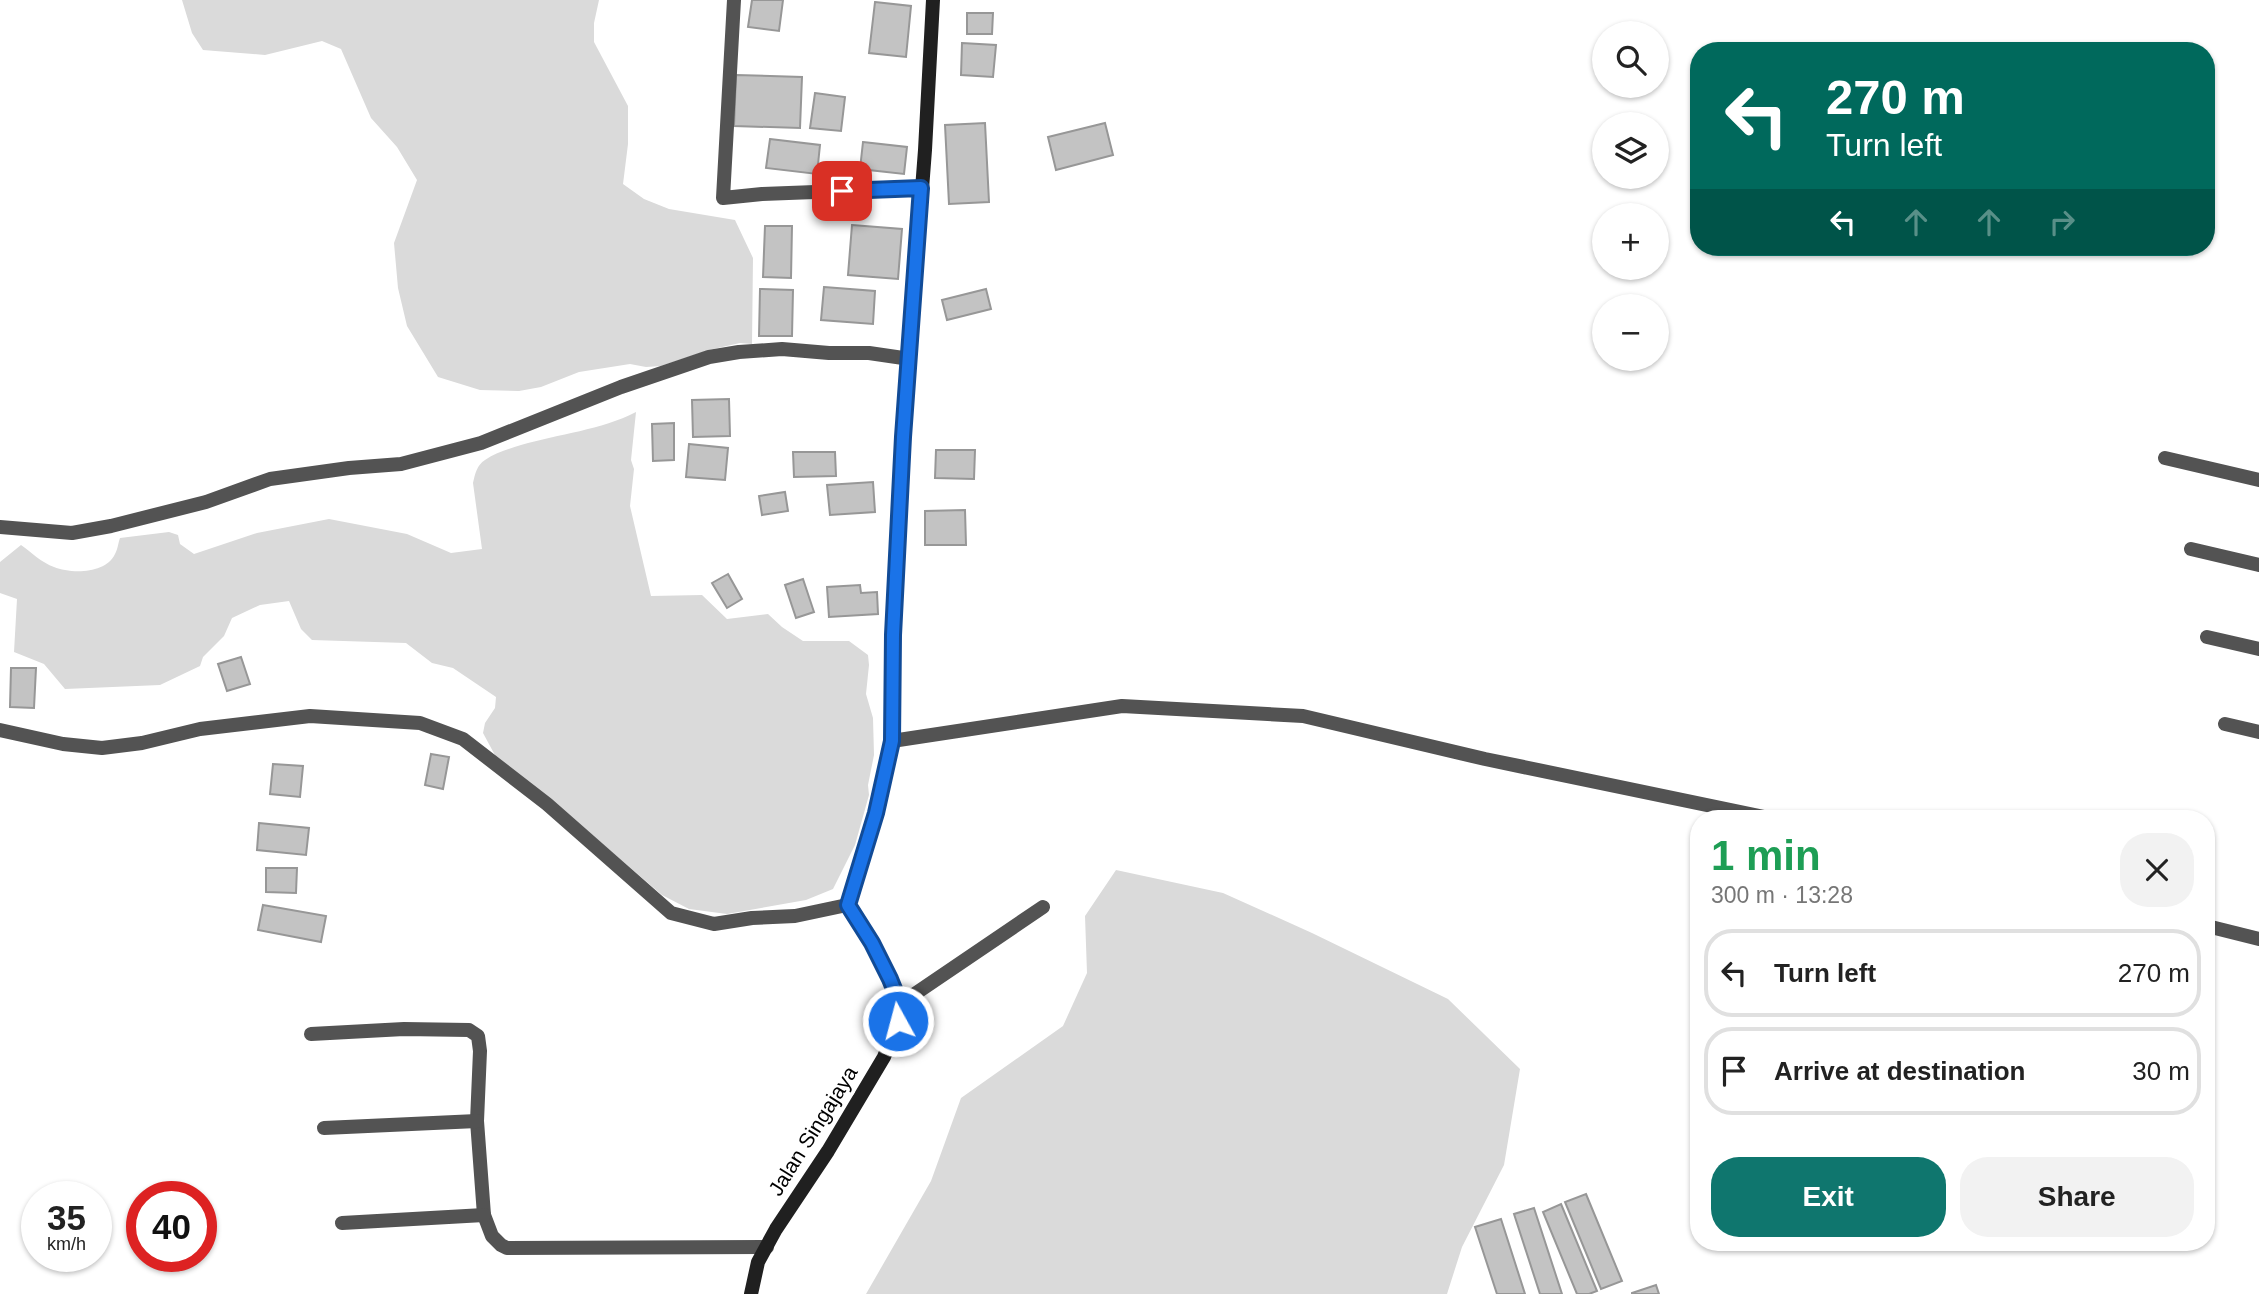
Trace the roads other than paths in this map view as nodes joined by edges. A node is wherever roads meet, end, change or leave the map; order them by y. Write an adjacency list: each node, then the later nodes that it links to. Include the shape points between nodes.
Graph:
1 (734, 0): 3 (street, via 723,198)
2 (933, 0): 3 (street)
3 (921, 188): 4 (street)
4 (910, 359): 7 (street, via 782,349 709,357 481,443 401,464 270,479 206,502 72,533); 15 (street, via 893,635)
5 (2165, 458): 6 (street)
6 (2259, 480)
7 (0, 527)
8 (2191, 549): 9 (street)
9 (2259, 565)
10 (2207, 636): 11 (street)
11 (2259, 649)
12 (2225, 724): 14 (street)
13 (0, 730): 17 (street, via 102,748 200,729 310,716 420,723 463,739 547,804 671,913 714,924)
14 (2259, 732)
15 (892, 741): 16 (street, via 1122,706 1303,716); 17 (street)
16 (1731, 810)
17 (848, 905): 21 (street, via 872,943)
18 (1042, 907): 21 (street)
19 (2215, 928): 20 (street)
20 (2259, 939)
21 (900, 1004): 27 (street, Jalan Singajaya, via 884,1057)
22 (311, 1034): 23 (street, via 404,1029 475,1032 480,1051)
23 (477, 1121): 24 (street); 25 (street)
24 (324, 1128)
25 (484, 1215): 26 (street); 27 (street, via 492,1236 508,1248)
26 (342, 1223)
27 (766, 1247): 28 (street, Jalan Singajaya)
28 (751, 1294)

